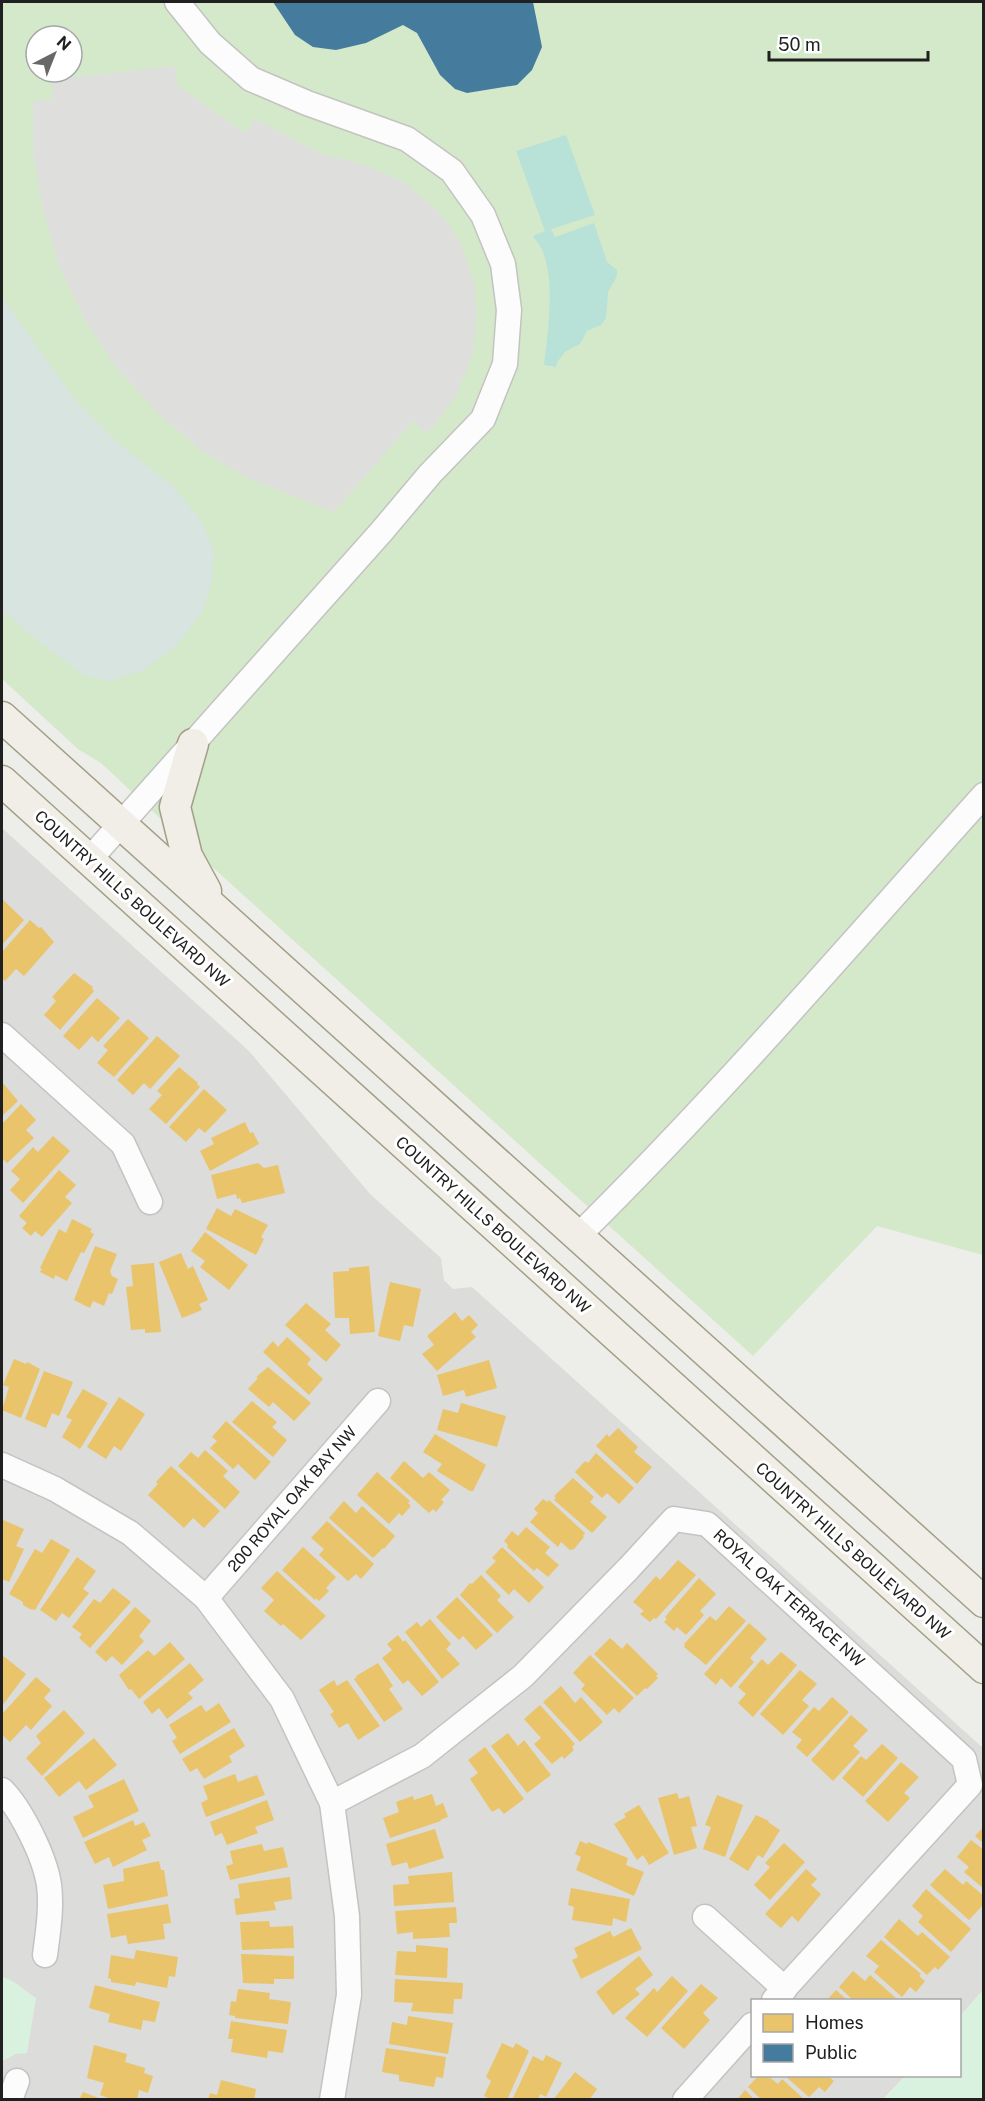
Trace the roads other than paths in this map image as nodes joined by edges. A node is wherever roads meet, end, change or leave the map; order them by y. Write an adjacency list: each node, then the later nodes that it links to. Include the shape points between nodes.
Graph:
1 (177, 2): 3 (street, via 210,44 250,79 307,104 407,139 452,171 483,215 495,244 502,264 508,310 505,364 483,419)
2 (2, 717): 6 (main road)
3 (193, 744): 6 (street); 8 (main road, via 175,807 187,856)
4 (2, 781): 7 (main road, COUNTRY HILLS BOULEVARD NW)
5 (984, 795): 11 (street, via 722,1086)
6 (122, 824): 7 (street); 8 (main road)
7 (89, 860): 16 (main road, COUNTRY HILLS BOULEVARD NW)
8 (216, 910): 11 (main road)
9 (2, 1035): 10 (street, via 123,1144)
10 (150, 1202)
11 (578, 1236): 15 (main road)
12 (378, 1401): 14 (street, 200 ROYAL OAK BAY NW)
13 (2, 1465): 14 (street, via 55,1488 130,1533)
14 (206, 1598): 18 (street, via 282,1699)
15 (984, 1602)
16 (984, 1668)
17 (2, 1790): 20 (street, via 12,1800 36,1844 49,1884)
18 (332, 1803): 21 (street, ROYAL OAK TERRACE NW, via 422,1756 523,1676 674,1519 707,1524 964,1759 970,1785); 23 (street, via 348,1916 349,1995)
19 (705, 1917): 21 (street)
20 (45, 1955)
21 (780, 1995)
22 (751, 2027): 24 (street)
23 (336, 2099)
24 (685, 2100)

